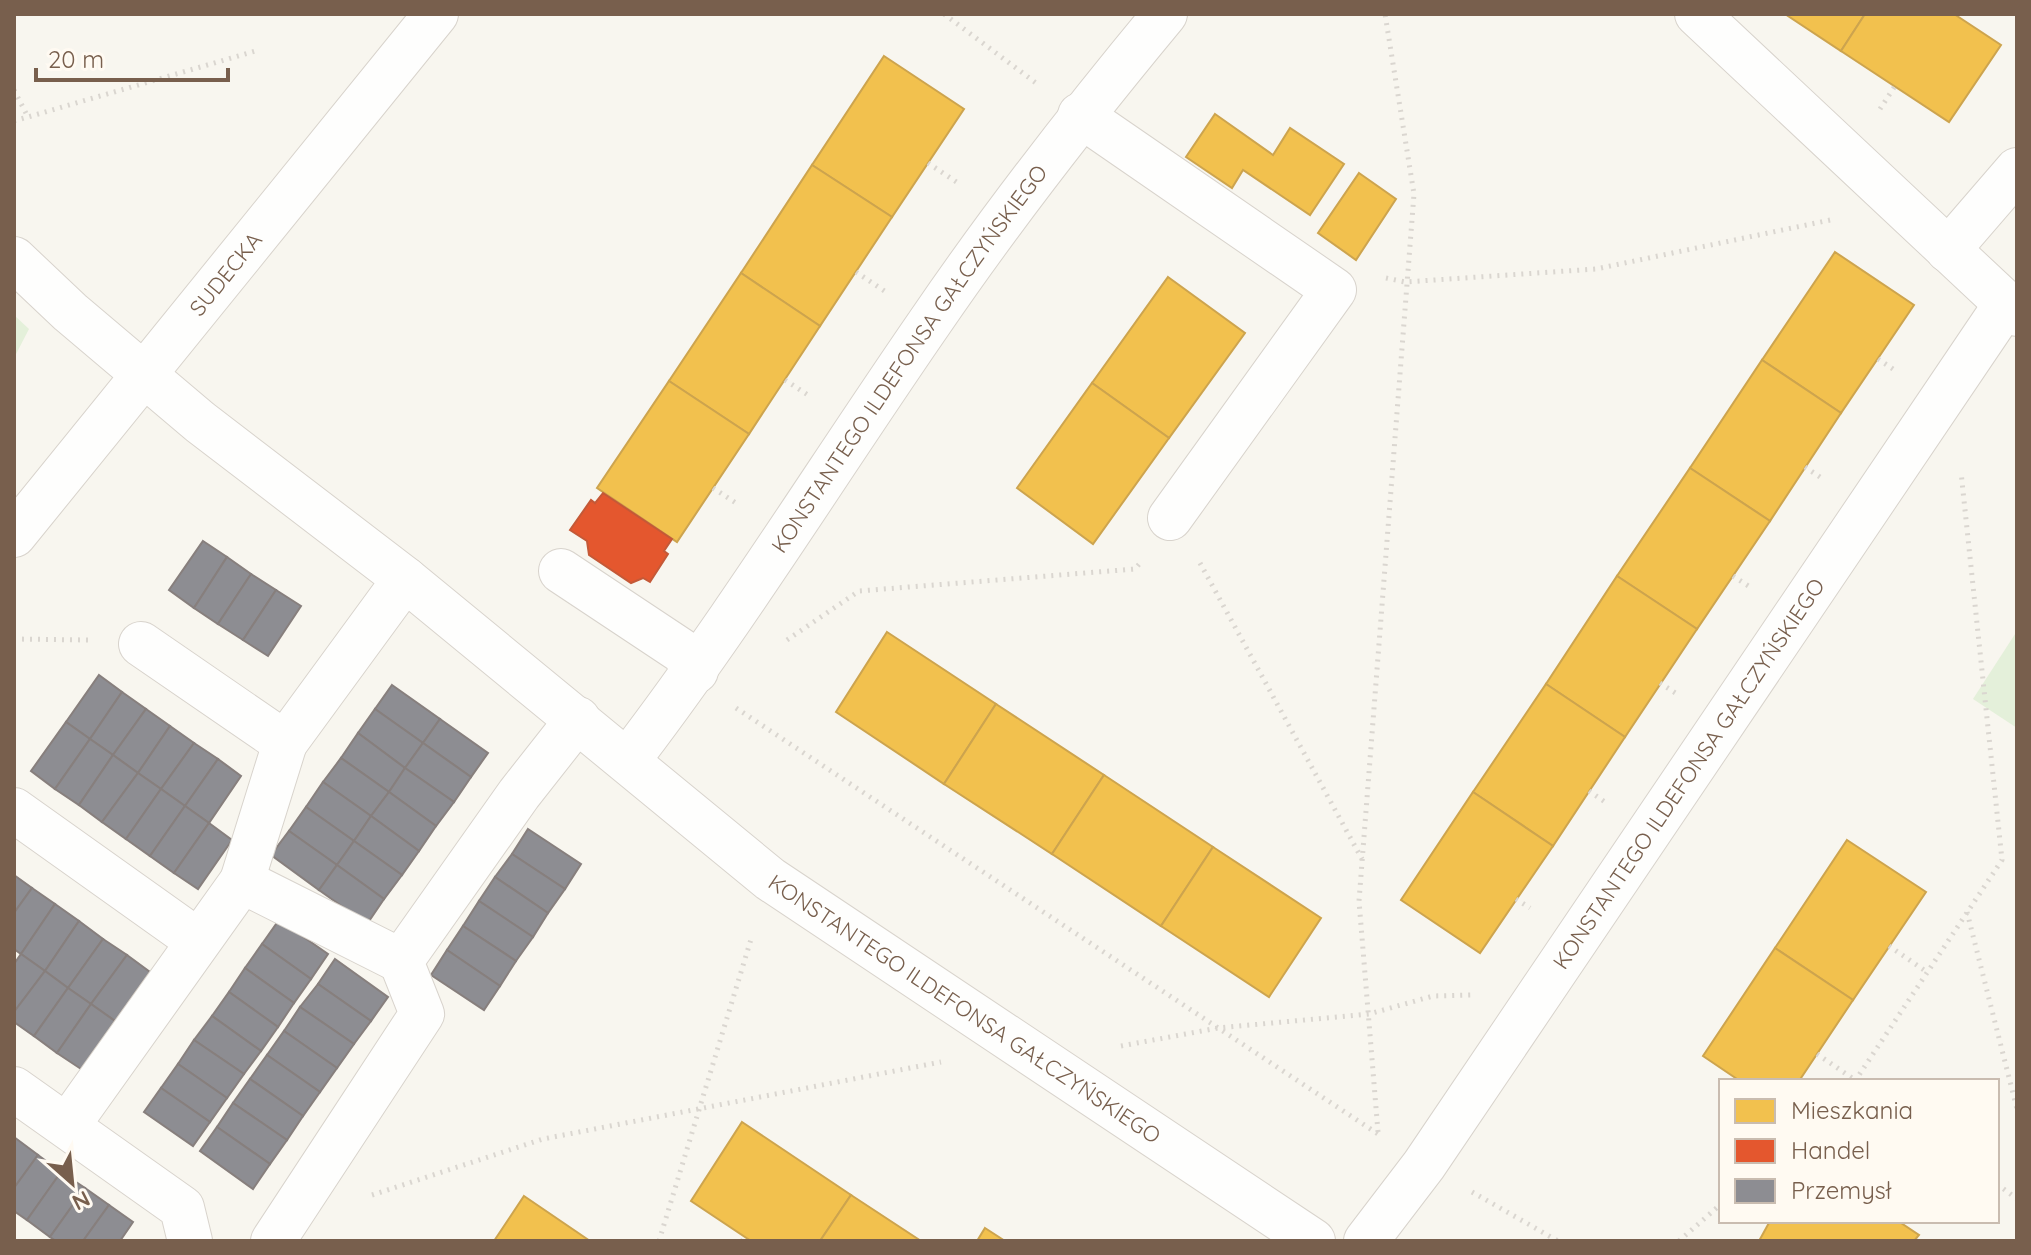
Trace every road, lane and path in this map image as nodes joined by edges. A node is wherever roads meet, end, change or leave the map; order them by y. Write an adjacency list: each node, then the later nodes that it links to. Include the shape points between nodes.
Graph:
1 (436, 14): 19 (street, SUDECKA)
2 (944, 14): 8 (path)
3 (1165, 14): 8 (street, KONSTANTEGO ILDEFONSA GAŁCZYŃSKIEGO)
4 (1385, 14): 15 (path, via 1414,194)
5 (1697, 14): 12 (street, KONSTANTEGO ILDEFONSA GAŁCZYŃSKIEGO)
6 (259, 50): 9 (path)
7 (14, 90): 9 (path)
8 (1080, 115): 16 (street); 28 (street, KONSTANTEGO ILDEFONSA GAŁCZYŃSKIEGO, via 930,321)
9 (28, 117): 10 (path)
10 (14, 121)
11 (2017, 170): 13 (street)
12 (1900, 206): 13 (street, KONSTANTEGO ILDEFONSA GAŁCZYŃSKIEGO); 15 (path, via 1596,269)
13 (1948, 250): 17 (street, KONSTANTEGO ILDEFONSA GAŁCZYŃSKIEGO)
14 (14, 259): 19 (street, KONSTANTEGO ILDEFONSA GAŁCZYŃSKIEGO)
15 (1405, 282): 16 (path, via 1354,271); 33 (path)
16 (1334, 290): 21 (street)
17 (2012, 309): 20 (street, KONSTANTEGO ILDEFONSA GAŁCZYŃSKIEGO)
18 (1878, 359): 20 (path)
19 (143, 374): 22 (street, SUDECKA); 24 (street, KONSTANTEGO ILDEFONSA GAŁCZYŃSKIEGO)
20 (1940, 401): 36 (path, via 1957,431 2002,860); 41 (street, KONSTANTEGO ILDEFONSA GAŁCZYŃSKIEGO)
21 (1170, 518): 26 (path, via 1135,569 859,591); 33 (path)
22 (14, 535)
23 (561, 571): 28 (street, via 683,652)
24 (405, 579): 29 (street, KONSTANTEGO ILDEFONSA GAŁCZYŃSKIEGO); 30 (street)
25 (14, 639): 27 (path)
26 (785, 641)
27 (141, 644): 30 (street)
28 (696, 671): 31 (street, KONSTANTEGO ILDEFONSA GAŁCZYŃSKIEGO); 43 (path, via 712,692)
29 (578, 719): 31 (street, KONSTANTEGO ILDEFONSA GAŁCZYŃSKIEGO); 39 (street)
30 (285, 743): 35 (street)
31 (628, 760): 34 (street, KONSTANTEGO ILDEFONSA GAŁCZYŃSKIEGO)
32 (14, 810): 37 (street)
33 (1362, 860): 42 (path, via 1359,901)
34 (770, 879): 44 (street, KONSTANTEGO ILDEFONSA GAŁCZYŃSKIEGO); 50 (path)
35 (242, 881): 37 (street); 39 (street)
36 (1967, 912): 40 (path); 51 (path)
37 (198, 941): 52 (street)
38 (1889, 946): 40 (path)
39 (401, 961): 60 (street, via 422,1014)
40 (1927, 972): 47 (path)
41 (1540, 993): 42 (path, via 1433,996); 54 (street, KONSTANTEGO ILDEFONSA GAŁCZYŃSKIEGO)
42 (1369, 1014): 43 (path); 53 (path)
43 (1218, 1028): 48 (path, via 1101,1050); 53 (path)
44 (991, 1029): 48 (street, KONSTANTEGO ILDEFONSA GAŁCZYŃSKIEGO); 50 (path, via 956,1059)
45 (1817, 1054): 46 (path)
46 (1852, 1079)
47 (1856, 1079)
48 (1072, 1083): 62 (street, KONSTANTEGO ILDEFONSA GAŁCZYŃSKIEGO)
49 (14, 1089): 52 (street)
50 (699, 1108): 56 (path, via 543,1139); 61 (path)
51 (2017, 1109)
52 (68, 1125): 59 (street, via 182,1208)
53 (1378, 1134): 54 (path)
54 (1424, 1165): 63 (street, KONSTANTEGO ILDEFONSA GAŁCZYŃSKIEGO); 64 (path)
55 (1999, 1186): 57 (path)
56 (371, 1196)
57 (2017, 1199)
58 (1719, 1206): 65 (path)
59 (190, 1241)
60 (273, 1241)
61 (659, 1241)
62 (1313, 1241)
63 (1366, 1241)
64 (1558, 1241)
65 (1679, 1241)

